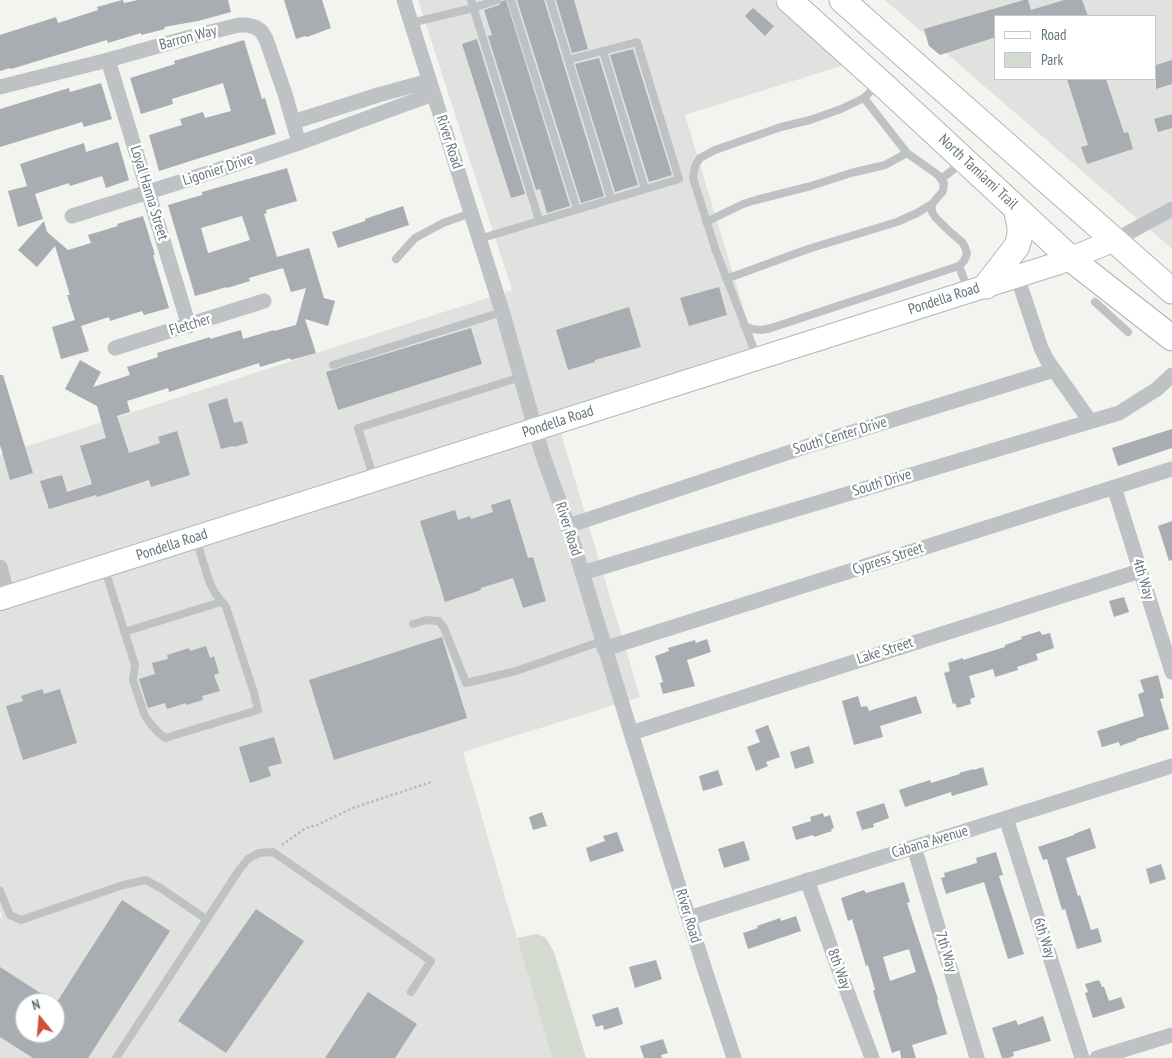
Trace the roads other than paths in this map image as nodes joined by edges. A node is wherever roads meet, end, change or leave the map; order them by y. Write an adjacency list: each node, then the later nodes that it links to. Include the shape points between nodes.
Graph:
1 (404, 0): 8 (street, River Road)
2 (497, 0): 7 (lane)
3 (511, 0): 27 (lane)
4 (550, 0): 11 (lane)
5 (789, 0): 14 (main road, North Tamiami Trail)
6 (842, 0): 34 (main road)
7 (472, 4): 8 (lane); 31 (lane)
8 (411, 23): 13 (street, River Road)
9 (603, 51): 11 (lane); 22 (lane); 22 (lane, via 636,42 679,179)
10 (108, 60): 12 (street, Barron Way); 17 (street, Barron Way, via 239,25 255,27 266,39); 23 (street, Loyal Hanna Street)
11 (568, 60): 24 (lane)
12 (0, 87)
13 (431, 88): 15 (street); 16 (street, Ligonier Drive); 29 (street, River Road)
14 (872, 90): 19 (lane); 20 (main road, North Tamiami Trail); 32 (lane, via 841,109 781,127 700,158 693,178)
15 (357, 101): 16 (street); 17 (street)
16 (363, 120): 18 (street, Ligonier Drive)
17 (293, 122): 18 (street, Barron Way)
18 (299, 143): 23 (street, Ligonier Drive)
19 (907, 153): 21 (lane); 32 (lane, via 885,165 743,204)
20 (965, 161): 21 (lane); 26 (main road, North Tamiami Trail)
21 (941, 179): 25 (lane, via 943,191)
22 (645, 189): 24 (lane)
23 (149, 192): 30 (street, Ligonier Drive); 47 (street, Loyal Hanna Street)
24 (611, 199): 27 (lane)
25 (932, 204): 37 (lane, via 936,218 965,247 967,254); 39 (lane, via 897,222 808,249)
26 (1016, 208): 36 (main road, North Tamiami Trail); 40 (main road, via 1020,227 1017,246)
27 (577, 209): 31 (lane)
28 (1172, 210): 34 (street)
29 (471, 213): 33 (street, River Road); 35 (lane, via 442,223 415,238)
30 (72, 216)
31 (539, 220): 33 (lane)
32 (706, 222): 39 (lane)
33 (479, 239): 45 (street, River Road)
34 (1115, 240): 36 (main road, Pondella Road); 41 (main road)
35 (396, 259)
36 (1071, 259): 38 (main road, Pondella Road); 44 (main road, North Tamiami Trail)
37 (959, 266): 40 (lane); 46 (lane, via 772,328 752,329)
38 (1017, 276): 40 (main road, Pondella Road); 53 (street, via 1041,348)
39 (726, 279): 46 (lane)
40 (977, 289): 51 (main road, Pondella Road)
41 (1172, 291)
42 (264, 301): 47 (street, Fletcher)
43 (1095, 302): 44 (lane)
44 (1118, 309): 48 (lane); 49 (main road, North Tamiami Trail)
45 (502, 312): 52 (lane); 55 (street, River Road)
46 (744, 325): 51 (lane)
47 (189, 326): 50 (street, Fletcher)
48 (1128, 332)
49 (1172, 338)
50 (115, 348)
51 (757, 359): 57 (main road, Pondella Road)
52 (333, 365)
53 (1054, 370): 56 (street); 61 (street, South Center Drive, via 810,445)
54 (1172, 375): 56 (street, South Drive, via 1157,389 1119,413)
55 (521, 377): 57 (street, River Road); 59 (lane, via 358,428)
56 (1090, 421): 66 (street, South Drive)
57 (535, 429): 59 (main road, Pondella Road); 61 (street, River Road)
58 (1172, 469): 60 (street, Cypress Street)
59 (374, 480): 62 (main road, Pondella Road)
60 (1114, 487): 65 (street, 4th Way); 71 (street, Cypress Street)
61 (568, 526): 66 (street, River Road)
62 (195, 537): 63 (main road, Pondella Road); 68 (lane, via 209,581)
63 (104, 566): 67 (main road, Pondella Road); 70 (lane)
64 (0, 568): 67 (street)
65 (1140, 571): 72 (street, 4th Way); 73 (street, Lake Street)
66 (582, 573): 71 (street, River Road)
67 (4, 598)
68 (221, 602): 70 (lane); 70 (lane, via 226,607 258,710 165,738 144,714 133,680 134,665)
69 (413, 624): 71 (lane, via 439,621 466,683)
70 (124, 632)
71 (603, 645): 73 (street, River Road)
72 (1172, 672)
73 (631, 733): 79 (street, River Road)
74 (1172, 766): 75 (street, Cabana Avenue)
75 (1006, 818): 76 (street, Cabana Avenue); 87 (street, 6th Way)
76 (914, 847): 77 (street, Cabana Avenue); 86 (street, 7th Way)
77 (807, 880): 79 (street, Cabana Avenue); 85 (street, 8th Way)
78 (0, 891): 80 (lane, via 10,915 21,920 146,880)
79 (689, 918): 84 (street, River Road)
80 (206, 919): 81 (lane, via 248,859 259,853 272,852 431,961); 83 (lane)
81 (411, 992)
82 (1172, 1035): 88 (street)
83 (116, 1058)
84 (734, 1058)
85 (872, 1058)
86 (977, 1058)
87 (1082, 1058)
88 (1097, 1058)

